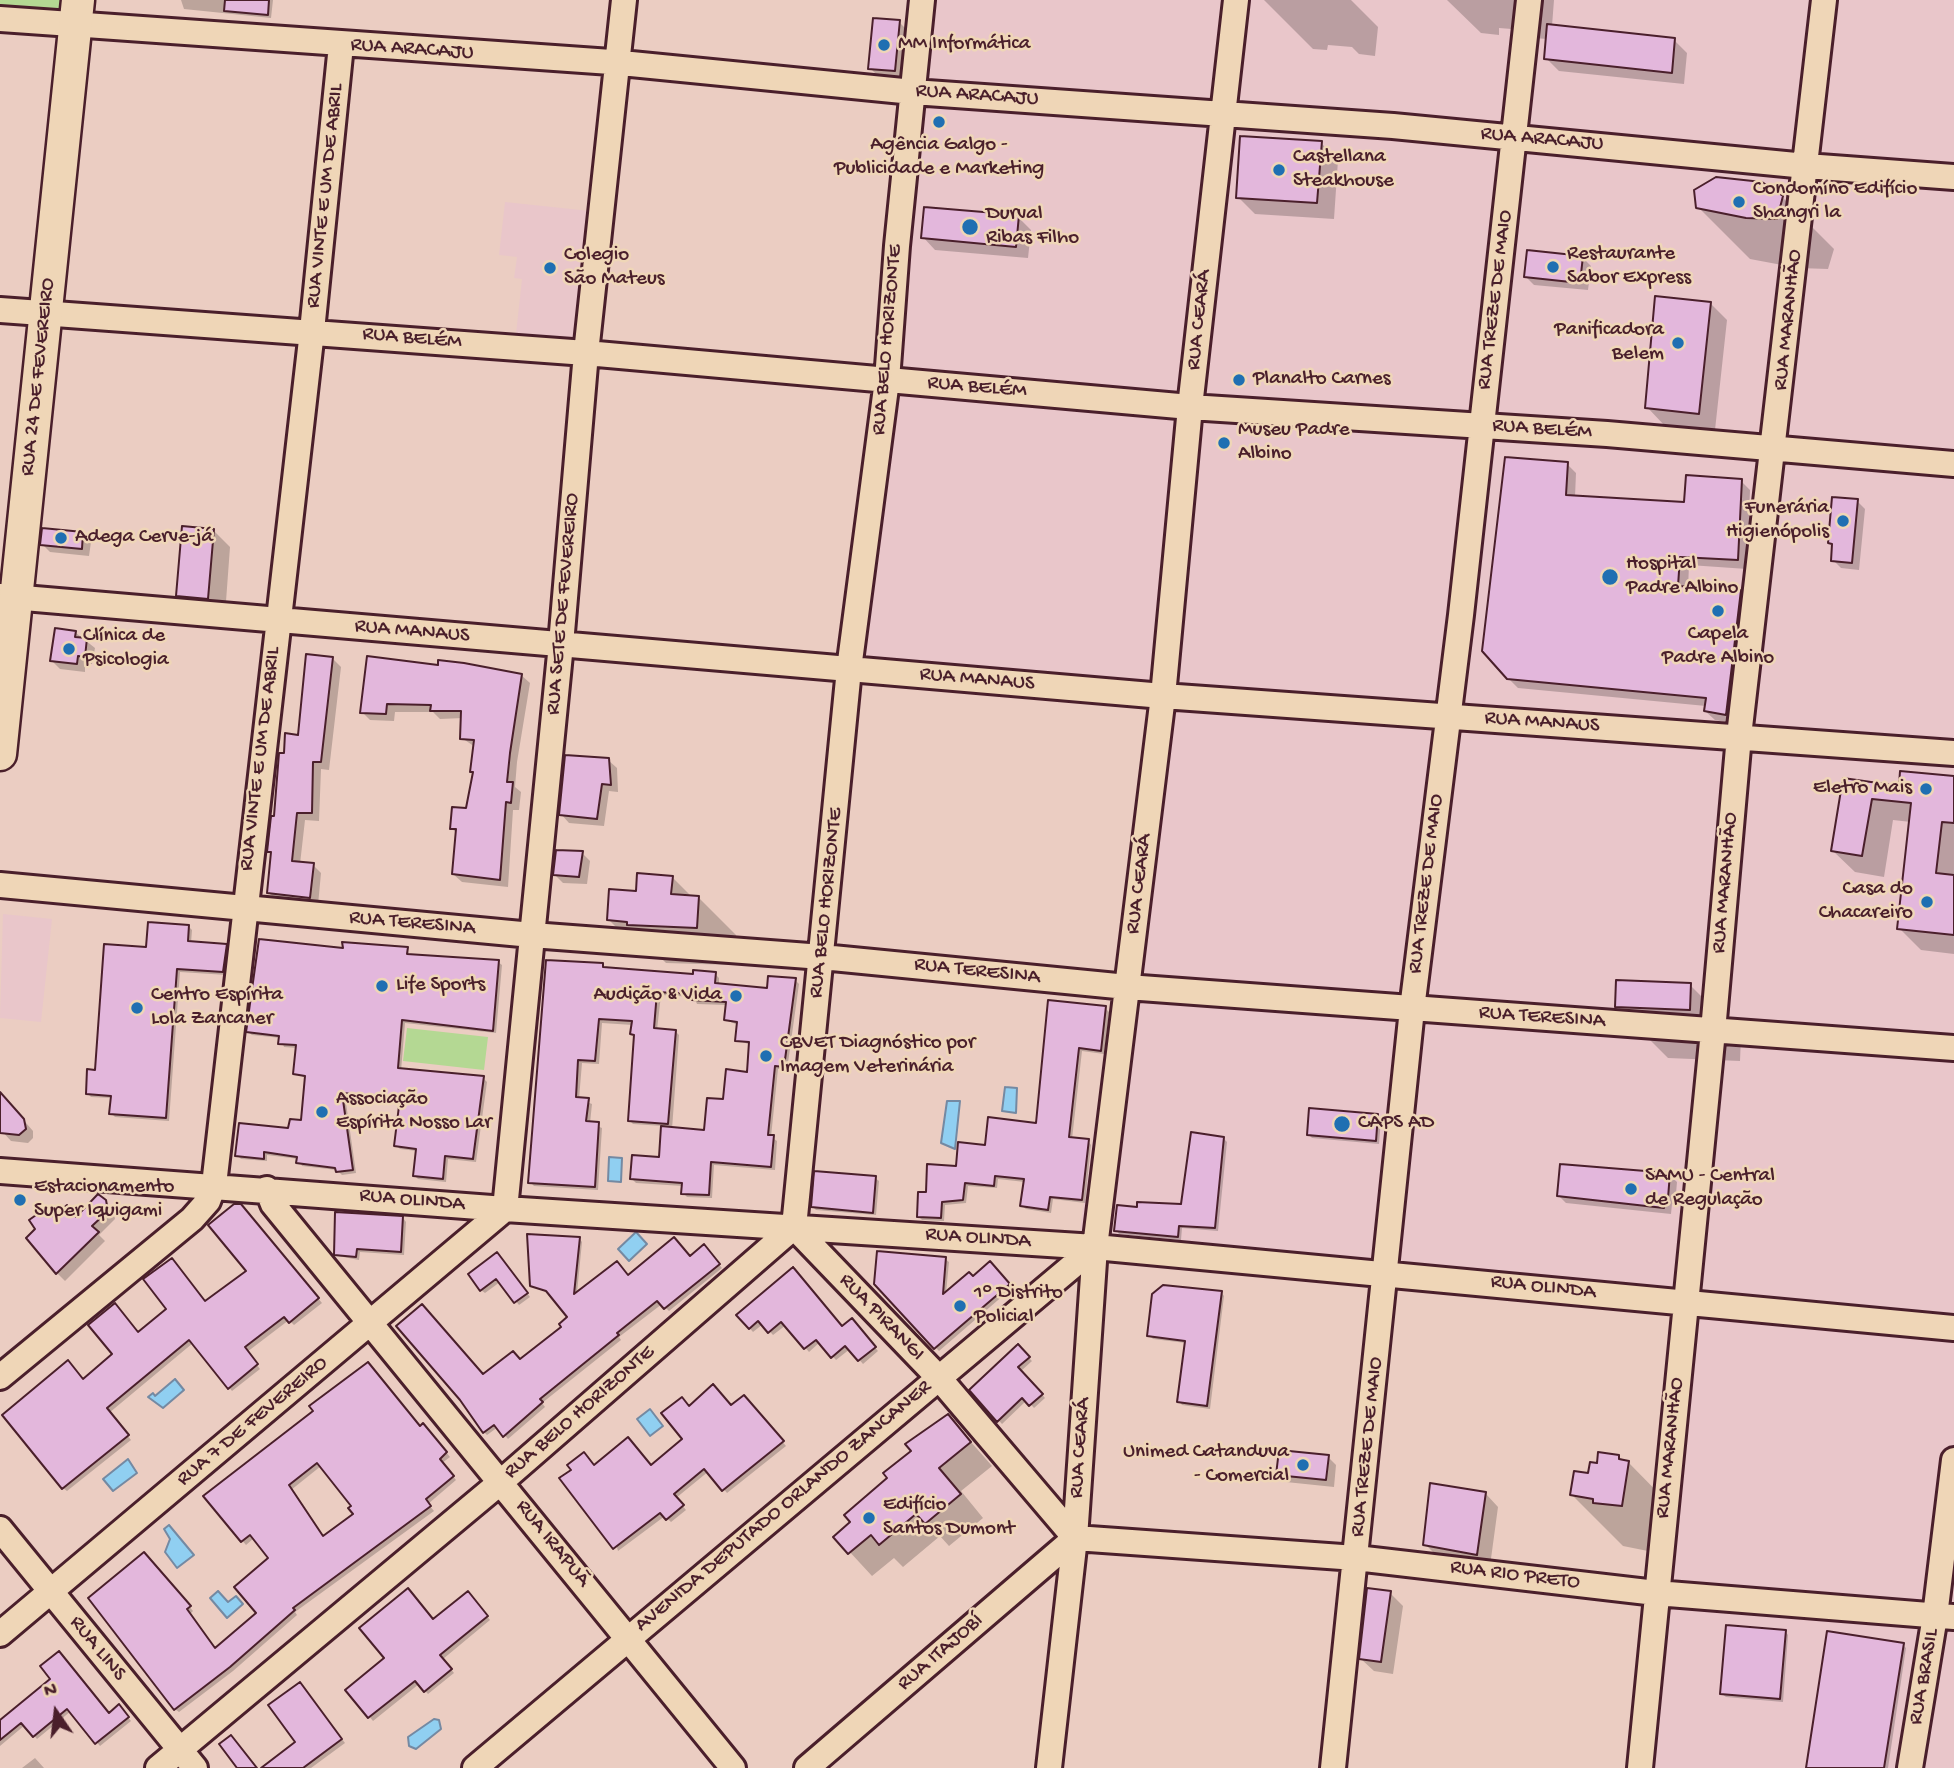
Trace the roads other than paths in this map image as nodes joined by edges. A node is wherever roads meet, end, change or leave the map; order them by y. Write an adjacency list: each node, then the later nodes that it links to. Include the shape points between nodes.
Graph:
1 (624, 0): 9 (street, RUA SETE DE FEVEREIRO)
2 (922, 0): 10 (street, RUA BELO HORIZONTE)
3 (1236, 0): 11 (street, RUA CEARÁ)
4 (1529, 0): 12 (street, RUA TREZE DE MAIO)
5 (1824, 0): 13 (street, RUA MARANHÃO)
6 (77, 13): 7 (street, RUA ARACAJU); 8 (street, RUA ARACAJU); 16 (main road, RUA 24 DE FEVEREIRO)
7 (0, 19)
8 (341, 45): 9 (street, RUA ARACAJU); 17 (street, RUA VINTE E UM DE ABRIL)
9 (617, 63): 10 (street, RUA ARACAJU); 18 (street, RUA SETE DE FEVEREIRO)
10 (913, 92): 11 (street, RUA ARACAJU); 19 (street, RUA BELO HORIZONTE)
11 (1224, 113): 12 (street, RUA ARACAJU); 20 (street, RUA CEARÁ)
12 (1514, 137): 13 (street, RUA ARACAJU); 21 (street, RUA TREZE DE MAIO)
13 (1806, 166): 14 (street, RUA ARACAJU); 22 (street, RUA MARANHÃO)
14 (1954, 177)
15 (0, 310): 16 (street, RUA BELÉM)
16 (47, 314): 17 (street, RUA BELÉM); 24 (main road, RUA 24 DE FEVEREIRO)
17 (312, 331): 18 (street, RUA BELÉM); 25 (street, RUA VINTE E UM DE ABRIL)
18 (586, 354): 19 (street, RUA BELÉM); 26 (street, RUA SETE DE FEVEREIRO)
19 (887, 380): 20 (street, RUA BELÉM); 27 (street, RUA BELO HORIZONTE)
20 (1191, 407): 21 (street, RUA BELÉM); 28 (street, RUA CEARÁ)
21 (1481, 425): 22 (street, RUA BELÉM); 29 (street, RUA TREZE DE MAIO)
22 (1774, 449): 23 (street, RUA BELÉM); 30 (street, RUA MARANHÃO)
23 (1954, 464)
24 (7, 596): 25 (street, RUA MANAUS); 32 (main road, RUA 24 DE FEVEREIRO)
25 (277, 621): 26 (street, RUA MANAUS); 34 (street, RUA VINTE E UM DE ABRIL)
26 (561, 644): 27 (street, RUA MANAUS); 35 (street, RUA SETE DE FEVEREIRO)
27 (849, 669): 28 (street, RUA MANAUS); 36 (street, RUA BELO HORIZONTE)
28 (1163, 696): 29 (street, RUA MANAUS); 37 (street, RUA CEARÁ)
29 (1448, 716): 30 (street, RUA MANAUS); 38 (street, RUA TREZE DE MAIO)
30 (1738, 736): 31 (street, RUA MANAUS); 39 (street, RUA MARANHÃO)
31 (1954, 753)
32 (0, 754)
33 (0, 885): 34 (street, RUA TERESINA)
34 (243, 909): 35 (street, RUA TERESINA); 42 (street, RUA VINTE E UM DE ABRIL)
35 (532, 935): 36 (street, RUA TERESINA); 44 (street, RUA SETE DE FEVEREIRO)
36 (822, 957): 37 (street, RUA TERESINA); 45 (street, RUA BELO HORIZONTE)
37 (1127, 987): 38 (street, RUA TERESINA); 46 (street, RUA CEARÁ)
38 (1412, 1009): 39 (street, RUA TERESINA); 47 (street, RUA TREZE DE MAIO)
39 (1713, 1031): 40 (street, RUA TERESINA); 50 (street, RUA MARANHÃO)
40 (1954, 1048)
41 (0, 1171): 42 (street, RUA OLINDA)
42 (214, 1185): 43 (street, RUA OLINDA); 53 (street, RUA VINTE E UM DE ABRIL, via 208,1201 192,1219)
43 (267, 1189): 44 (street, RUA OLINDA); 51 (street, RUA IRAPUÃ, via 273,1204)
44 (505, 1209): 45 (street, RUA OLINDA); 51 (street, RUA 7 DE FEVEREIRO)
45 (794, 1227): 46 (street, RUA OLINDA); 54 (street, RUA PIRANGI); 56 (street, RUA BELO HORIZONTE)
46 (1095, 1247): 47 (street, RUA OLINDA); 48 (street, RUA CEARÁ); 49 (street, AVENIDA DEPUTADO ORLANDO ZANCANER)
47 (1387, 1272): 50 (street, RUA OLINDA); 59 (street, RUA TREZE DE MAIO)
48 (1092, 1288): 49 (street, via 1069,1284); 58 (street, RUA CEARÁ)
49 (1045, 1289): 54 (street, AVENIDA DEPUTADO ORLANDO ZANCANER)
50 (1686, 1302): 52 (street, RUA OLINDA); 61 (street, RUA MARANHÃO)
51 (372, 1322): 56 (street, RUA IRAPUÃ); 60 (street, RUA 7 DE FEVEREIRO)
52 (1954, 1328)
53 (0, 1377)
54 (939, 1378): 58 (street, RUA PIRANGI); 64 (street, AVENIDA DEPUTADO ORLANDO ZANCANER)
55 (1954, 1460): 62 (street, RUA BRASIL)
56 (502, 1481): 64 (street, RUA IRAPUÃ); 65 (street, RUA BELO HORIZONTE)
57 (0, 1529): 60 (street, RUA LINS)
58 (1075, 1538): 59 (street, RUA RIO PRETO); 69 (street, RUA ITAJOBÍ); 70 (street, RUA CEARÁ)
59 (1356, 1558): 61 (street, RUA RIO PRETO); 71 (street, RUA TREZE DE MAIO)
60 (50, 1591): 63 (street, RUA 7 DE FEVEREIRO); 65 (street, RUA LINS)
61 (1656, 1593): 62 (street, RUA RIO PRETO); 72 (street, RUA MARANHÃO)
62 (1945, 1616): 73 (street, RUA BRASIL)
63 (0, 1634)
64 (628, 1638): 67 (street, AVENIDA DEPUTADO ORLANDO ZANCANER); 68 (street, RUA IRAPUÃ)
65 (187, 1759): 66 (street, RUA BELO HORIZONTE)
66 (158, 1768)
67 (474, 1768)
68 (733, 1768)
69 (807, 1768)
70 (1049, 1768)
71 (1333, 1768)
72 (1640, 1768)
73 (1910, 1768)

